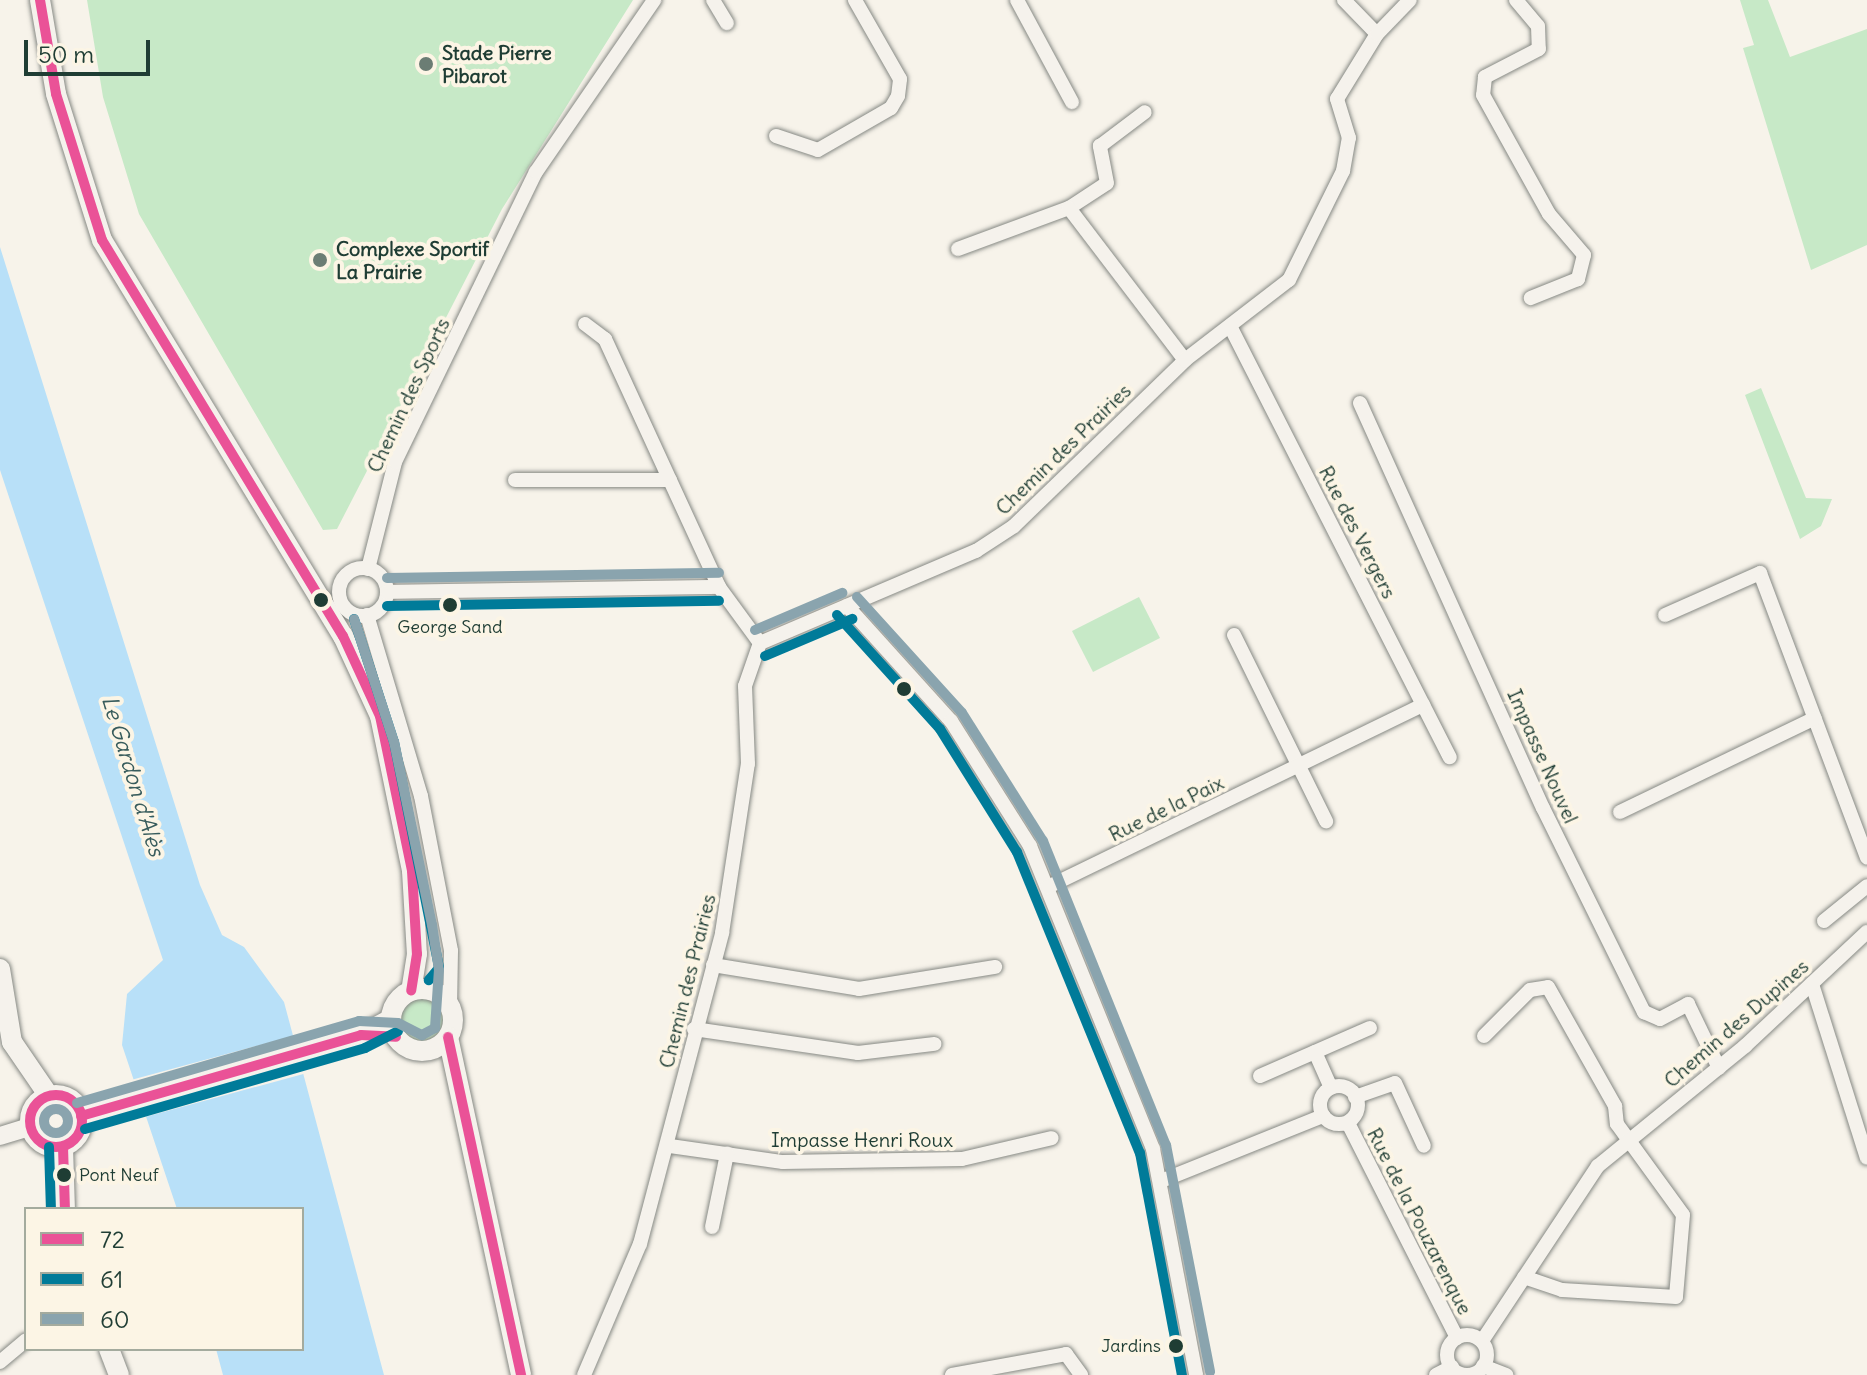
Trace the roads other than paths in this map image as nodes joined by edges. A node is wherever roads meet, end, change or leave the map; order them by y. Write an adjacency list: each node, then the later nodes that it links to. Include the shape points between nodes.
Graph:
1 (40, 0): 46 (main road, via 56,94 97,229 364,678 387,743 412,871 417,954)
2 (654, 0): 23 (street, Chemin des Sports, via 536,172 395,462)
3 (713, 0): 9 (street)
4 (855, 0): 13 (street, via 900,79 898,96 891,108 818,150)
5 (1017, 0): 11 (street)
6 (1344, 0): 10 (street)
7 (1410, 0): 10 (street, Chemin des Prairies)
8 (1516, 0): 16 (street, via 1538,26 1539,49 1485,77 1483,95 1549,214 1584,255 1578,279)
9 (727, 23)
10 (1377, 34): 18 (street, Chemin des Prairies, via 1337,99 1349,138 1343,171 1289,280)
11 (1072, 102)
12 (1145, 112): 14 (street, via 1100,146 1107,183)
13 (776, 136)
14 (1069, 208): 15 (street); 19 (street)
15 (958, 249)
16 (1531, 298)
17 (585, 324): 22 (street, via 605,339)
18 (1230, 326): 19 (street, Chemin des Prairies); 31 (street, Rue des Vergers)
19 (1185, 360): 26 (street, Chemin des Prairies, via 1014,526 976,551)
20 (1360, 403): 54 (street, Impasse Nouvel, via 1543,808 1644,1012 1660,1019 1688,1004)
21 (515, 480): 22 (street)
22 (670, 480): 24 (street)
23 (368, 569): 25 (street); 27 (street, via 352,571 339,589 347,609)
24 (719, 587): 25 (street); 30 (street)
25 (387, 592): 27 (street)
26 (847, 606): 30 (street, Chemin des Prairies); 39 (street, via 951,721)
27 (367, 615): 46 (street, via 408,738 451,951)
28 (1665, 615): 32 (street, via 1760,573)
29 (1234, 635): 34 (street)
30 (760, 643): 42 (street, Chemin des Prairies, via 745,686 748,764 739,852)
31 (1423, 705): 33 (street, Rue des Vergers); 34 (street, Rue de la Paix)
32 (1815, 718): 35 (street); 37 (street)
33 (1450, 757)
34 (1301, 764): 36 (street); 39 (street, Rue de la Paix)
35 (1620, 812)
36 (1326, 821)
37 (1867, 858)
38 (1867, 886): 40 (street)
39 (1048, 887): 71 (street, via 1100,1003)
40 (1824, 921)
41 (1867, 932): 45 (street, Chemin des Dupines)
42 (713, 965): 43 (street, via 859,989); 49 (street, Chemin des Prairies)
43 (995, 967)
44 (0, 969): 57 (main road, via 12,1042)
45 (1812, 984): 54 (street, Chemin des Dupines); 70 (street)
46 (435, 992): 47 (main road); 51 (main road)
47 (394, 1028): 51 (main road, via 412,1049); 59 (main road)
48 (1370, 1028): 53 (street)
49 (694, 1029): 52 (street, via 858,1053); 66 (street, Chemin des Prairies)
50 (1484, 1036): 65 (street, via 1530,990 1548,987)
51 (440, 1043): 83 (main road, via 455,1065)
52 (934, 1044)
53 (1315, 1052): 55 (street); 56 (street)
54 (1719, 1068): 65 (street, Chemin des Dupines)
55 (1260, 1076)
56 (1331, 1088): 58 (street); 60 (street, via 1319,1105)
57 (49, 1096): 59 (main road, via 66,1097); 62 (main road, via 31,1111)
58 (1355, 1097): 61 (street, via 1356,1115); 67 (street, Rue de la Pouzarenque, via 1395,1083)
59 (81, 1116): 68 (main road, via 76,1138)
60 (1323, 1116): 61 (street); 71 (street)
61 (1348, 1123): 75 (street, Rue de la Pouzarenque)
62 (30, 1127): 63 (street); 68 (main road, via 46,1146)
63 (0, 1136)
64 (1052, 1138): 69 (street, Impasse Henri Roux, via 962,1159 783,1162)
65 (1628, 1141): 74 (street, Chemin des Dupines, via 1575,1194); 74 (street, via 1683,1215 1676,1297 1562,1290)
66 (670, 1146): 69 (street, Impasse Henri Roux); 84 (street, Chemin des Prairies, via 640,1244)
67 (1424, 1146)
68 (63, 1147): 72 (main road)
69 (727, 1154): 73 (street)
70 (1867, 1158)
71 (1161, 1181): 87 (street)
72 (65, 1207)
73 (712, 1227)
74 (1524, 1277): 76 (street, Chemin des Dupines)
75 (1457, 1338): 76 (street); 80 (street, via 1448,1348)
76 (1482, 1341): 81 (street)
77 (24, 1342): 79 (street)
78 (110, 1351): 82 (main road)
79 (0, 1362)
80 (1452, 1367): 81 (street); 88 (street)
81 (1479, 1371): 89 (street)
82 (119, 1375)
83 (521, 1375)
84 (584, 1375)
85 (952, 1375): 86 (street, via 1066,1354)
86 (1081, 1375)
87 (1196, 1375)
88 (1436, 1375)
89 (1506, 1375)

